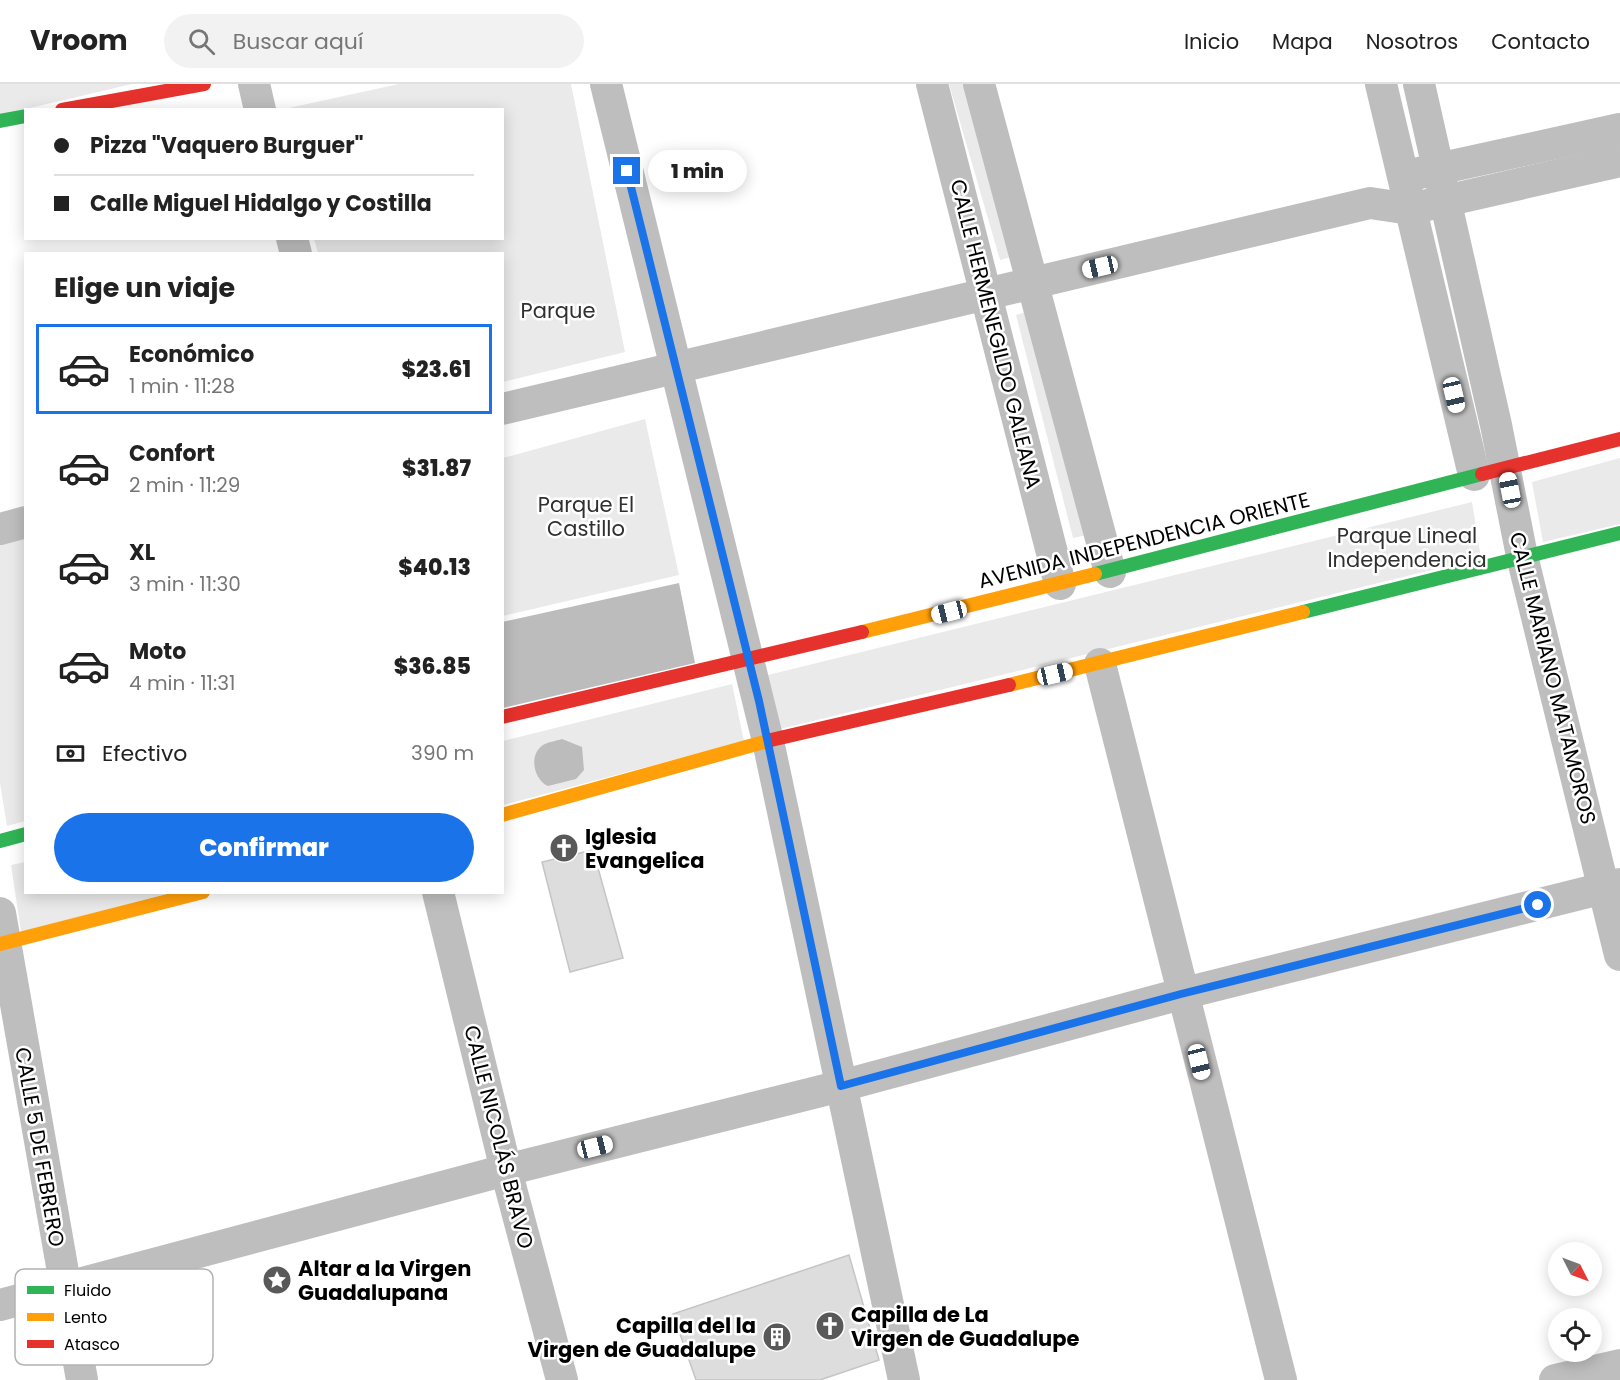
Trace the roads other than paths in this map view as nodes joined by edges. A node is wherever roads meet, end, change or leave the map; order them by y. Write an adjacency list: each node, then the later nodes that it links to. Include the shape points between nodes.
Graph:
1 (204, 84): 8 (street)
2 (254, 84): 9 (street)
3 (606, 84): 21 (street)
4 (932, 84): 20 (street, CALLE HERMENEGILDO GALEANA)
5 (979, 84): 19 (street)
6 (1381, 84): 15 (street)
7 (1419, 84): 14 (street, CALLE MARIANO MATAMOROS)
8 (73, 108)
9 (260, 108)
10 (24, 116): 11 (street)
11 (0, 121)
12 (1620, 129): 14 (street)
13 (1620, 162): 16 (street)
14 (1436, 169): 15 (street); 16 (street, CALLE MARIANO MATAMOROS)
15 (1402, 177): 17 (street); 18 (street)
16 (1444, 201): 18 (street); 24 (street, CALLE MARIANO MATAMOROS)
17 (1370, 203): 18 (street); 19 (street)
18 (1410, 209): 25 (street)
19 (1033, 283): 20 (street); 30 (street)
20 (985, 294): 21 (street); 31 (street, CALLE HERMENEGILDO GALEANA)
21 (675, 368): 22 (street); 32 (street)
22 (504, 409)
23 (1620, 439): 24 (street, AVENIDA INDEPENDENCIA ORIENTE)
24 (1505, 468): 25 (street, AVENIDA INDEPENDENCIA ORIENTE); 29 (street, CALLE MARIANO MATAMOROS)
25 (1474, 475): 30 (street, AVENIDA INDEPENDENCIA ORIENTE)
26 (24, 522): 27 (street)
27 (0, 528)
28 (1620, 533): 29 (street)
29 (1522, 556): 33 (street); 39 (street, CALLE MARIANO MATAMOROS)
30 (1110, 572): 31 (street, AVENIDA INDEPENDENCIA ORIENTE)
31 (1059, 584): 32 (street, AVENIDA INDEPENDENCIA ORIENTE)
32 (749, 661): 34 (street, AVENIDA INDEPENDENCIA ORIENTE); 35 (street)
33 (1100, 664): 35 (street); 44 (street)
34 (504, 717)
35 (768, 741): 36 (street); 45 (street)
36 (504, 814)
37 (24, 835): 38 (street)
38 (0, 841)
39 (1612, 886): 43 (street, CALLE MARIANO MATAMOROS); 44 (street)
40 (193, 894): 42 (street)
41 (438, 894): 46 (street, CALLE NICOLÁS BRAVO)
42 (2, 933): 47 (street, CALLE 5 DE FEBRERO)
43 (1620, 955)
44 (1181, 994): 45 (street); 56 (street)
45 (841, 1086): 46 (street); 55 (street)
46 (506, 1170): 48 (street); 54 (street, CALLE NICOLÁS BRAVO)
47 (61, 1269)
48 (132, 1269)
49 (15, 1301): 50 (street)
50 (0, 1305)
51 (79, 1365): 53 (street, CALLE 5 DE FEBRERO)
52 (1620, 1365): 57 (street)
53 (82, 1380)
54 (562, 1380)
55 (904, 1380)
56 (1281, 1380)
57 (1555, 1380)

